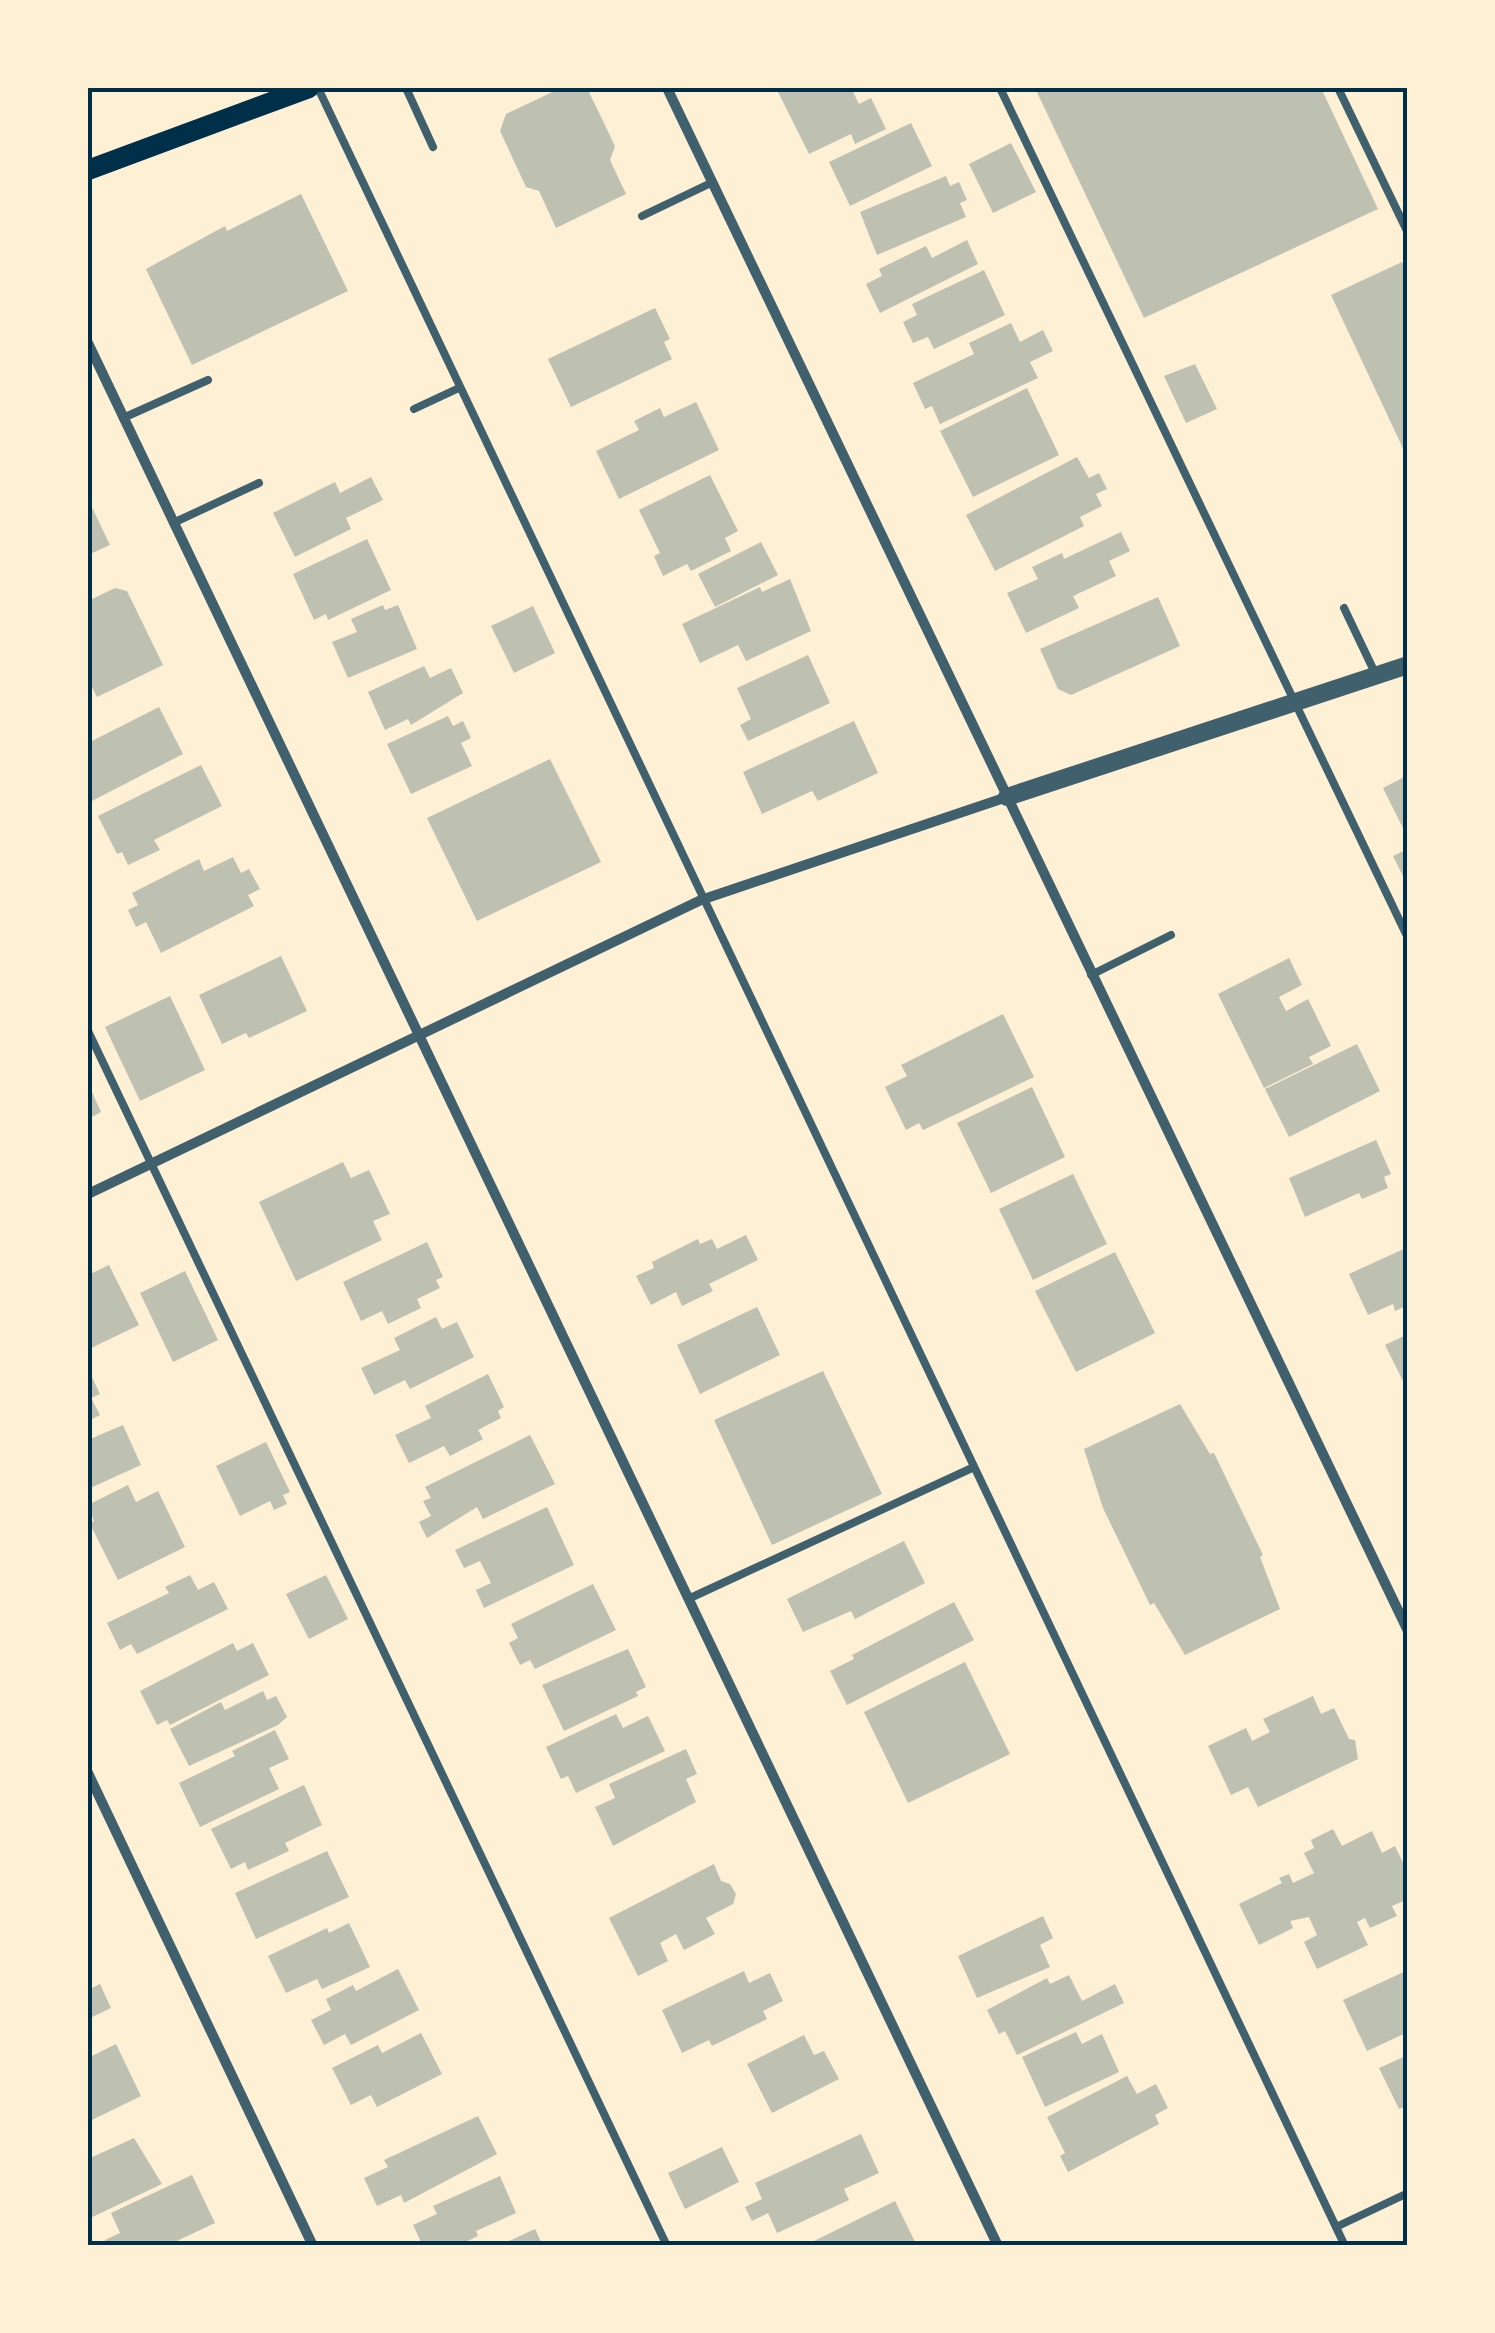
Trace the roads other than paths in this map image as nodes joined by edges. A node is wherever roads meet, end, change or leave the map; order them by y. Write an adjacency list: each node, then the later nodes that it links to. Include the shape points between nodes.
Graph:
1 (309, 88): 8 (main road)
2 (318, 88): 14 (lane)
3 (406, 88): 7 (lane)
4 (667, 88): 9 (street)
5 (1000, 88): 22 (lane)
6 (1338, 88): 11 (lane)
7 (433, 147)
8 (88, 170)
9 (713, 182): 10 (lane); 23 (street)
10 (642, 216)
11 (1408, 232)
12 (88, 343): 16 (street)
13 (208, 380): 16 (lane)
14 (460, 388): 15 (lane); 24 (lane)
15 (414, 410)
16 (124, 418): 18 (street)
17 (259, 483): 18 (lane)
18 (173, 524): 29 (street)
19 (1344, 608): 21 (lane)
20 (1408, 664): 21 (street)
21 (1376, 675): 22 (street)
22 (1294, 702): 23 (street); 26 (lane)
23 (1007, 797): 24 (street); 27 (street)
24 (701, 900): 29 (street); 32 (lane)
25 (1171, 935): 27 (lane)
26 (1408, 938)
27 (1091, 976): 34 (street)
28 (88, 1031): 30 (lane)
29 (418, 1035): 30 (street); 33 (street)
30 (151, 1164): 31 (street); 39 (lane)
31 (88, 1194)
32 (972, 1468): 33 (lane); 37 (lane)
33 (688, 1599): 40 (street)
34 (1408, 1632)
35 (88, 1773): 38 (street)
36 (1408, 2193): 37 (lane)
37 (1336, 2227): 41 (lane)
38 (314, 2246)
39 (668, 2246)
40 (998, 2246)
41 (1345, 2246)

